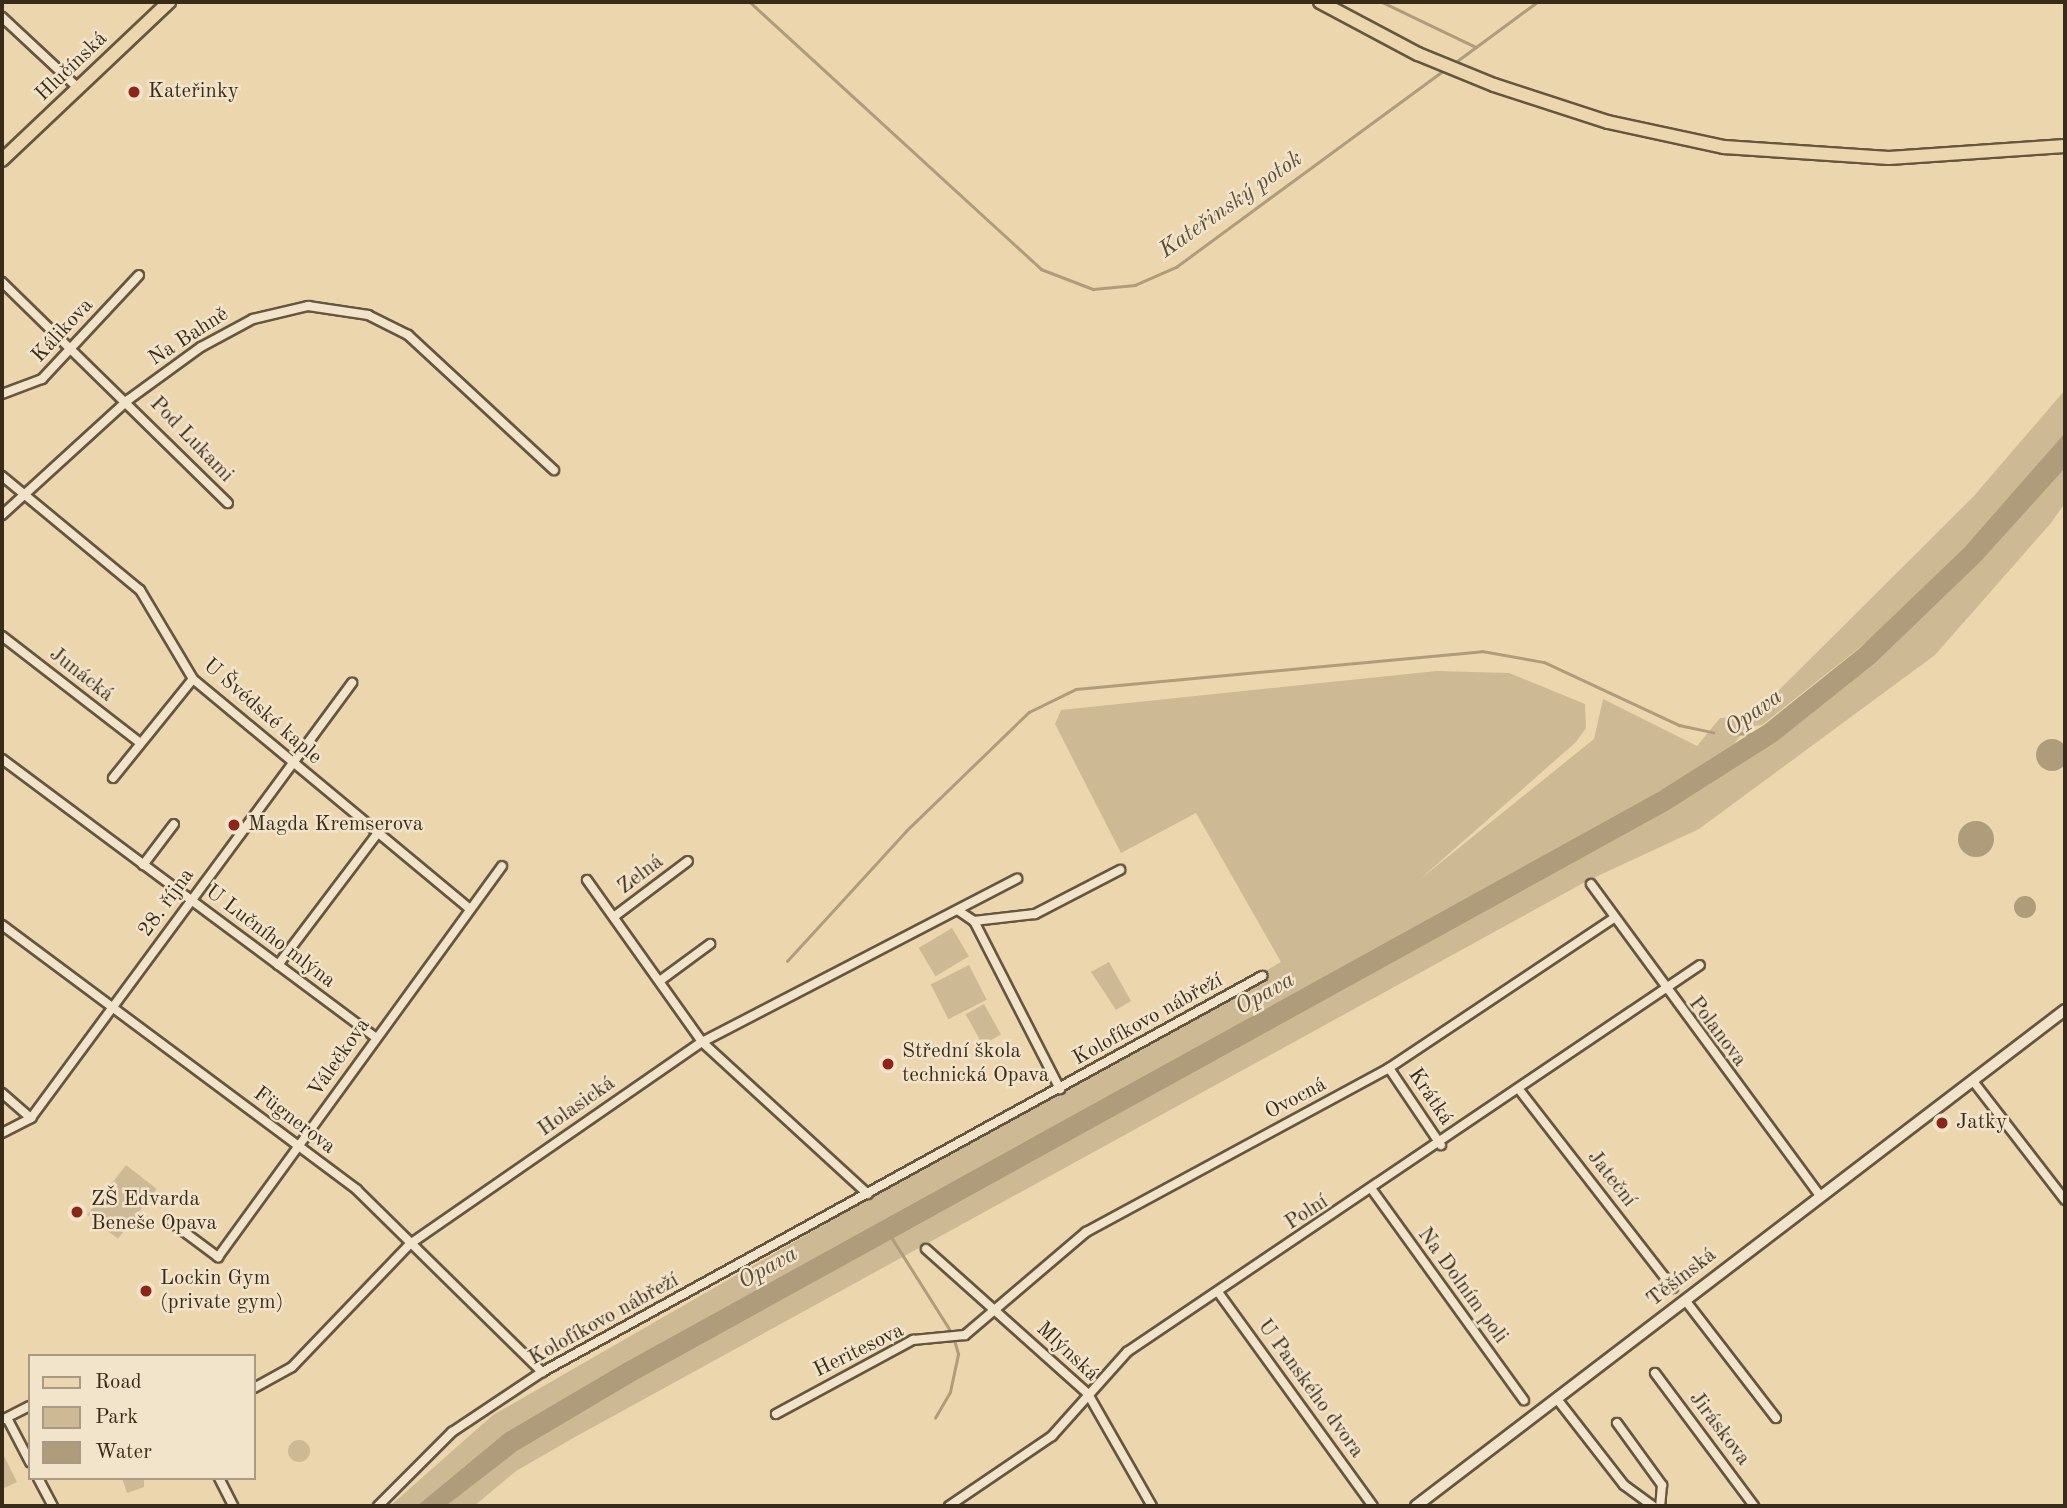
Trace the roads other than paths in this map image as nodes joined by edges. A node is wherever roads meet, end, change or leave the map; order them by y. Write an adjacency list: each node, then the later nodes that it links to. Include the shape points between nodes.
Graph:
1 (169, 2): 4 (main road, Hlučínská)
2 (1320, 2): 5 (main road, via 1493,85 1608,122 1724,147 1889,158)
3 (2, 17): 4 (street)
4 (77, 86): 6 (main road, Hlučínská)
5 (2065, 146)
6 (2, 160)
7 (139, 275): 9 (street, Kálikova)
8 (2, 282): 9 (street, Pod Lukami)
9 (72, 347): 10 (street, Kálikova, via 43,379); 11 (street, Pod Lukami)
10 (2, 394)
11 (128, 400): 12 (street, Na Bahně, via 246,322 307,306 344,309 416,342); 14 (street, Na Bahně); 15 (street, Pod Lukami)
12 (554, 470)
13 (2, 477): 14 (street, U Švédské kaple)
14 (24, 495): 16 (street, Na Bahně); 18 (street, U Švédské kaple, via 140,590)
15 (229, 503)
16 (2, 515)
17 (2, 636): 20 (street, Junácká)
18 (193, 678): 20 (street); 22 (street, U Švédské kaple)
19 (352, 683): 22 (street, 28. října)
20 (139, 742): 23 (street)
21 (2, 759): 27 (street, U Lučního mlýna)
22 (293, 762): 25 (street, U Švédské kaple); 33 (street, 28. října)
23 (113, 778)
24 (174, 824): 27 (street)
25 (377, 834): 34 (street, U Švédské kaple); 41 (street)
26 (688, 862): 36 (street, Zelná)
27 (143, 865): 33 (street, U Lučního mlýna)
28 (502, 866): 34 (street, Válečkova)
29 (1120, 870): 38 (street, via 1035,914)
30 (1017, 879): 35 (street, Holasická)
31 (587, 880): 36 (street, Zelná)
32 (1591, 884): 37 (street, Polanova)
33 (191, 900): 41 (street, U Lučního mlýna); 46 (street, 28. října)
34 (469, 908): 48 (street, Válečkova)
35 (959, 911): 38 (street); 49 (street, Holasická)
36 (615, 916): 44 (street, Zelná)
37 (1614, 918): 45 (street, Polanova); 50 (street, Ovocná)
38 (974, 921): 52 (street)
39 (3, 929): 46 (street, Fügnerova)
40 (710, 944): 44 (street)
41 (278, 965): 48 (street, U Lučního mlýna)
42 (1700, 965): 45 (street, Polní)
43 (1262, 976): 52 (street, Kolofíkovo nábřeží)
44 (661, 980): 49 (street, Zelná)
45 (1664, 992): 53 (street, Polní); 61 (street, Polanova)
46 (114, 1007): 55 (street, 28. října); 58 (street, Fügnerova)
47 (2065, 1010): 51 (street, Těšínská)
48 (375, 1037): 58 (street, Válečkova)
49 (702, 1042): 60 (street); 64 (street, Holasická)
50 (1390, 1068): 57 (street, Krátká); 69 (street, Ovocná, via 1086,1233 1037,1268)
51 (1973, 1081): 61 (street, Těšínská); 62 (street)
52 (1060, 1089): 60 (street, Kolofíkovo nábřeží)
53 (1521, 1092): 57 (street, Polní); 66 (street, Jateční)
54 (2, 1093): 55 (street)
55 (31, 1118): 56 (street, 28. října)
56 (2, 1133)
57 (1441, 1145): 59 (street, Polní)
58 (300, 1147): 63 (street, Válečkova, via 218,1257); 64 (street, Fügnerova, via 358,1190)
59 (1373, 1191): 67 (street, Polní); 75 (street, Na Dolním poli)
60 (868, 1194): 70 (street, Kolofíkovo nábřeží)
61 (1821, 1197): 68 (street, Těšínská)
62 (2065, 1200)
63 (171, 1222)
64 (410, 1244): 70 (street, Fügnerova); 72 (street, Holasická, via 292,1367)
65 (926, 1249): 69 (street, Mlýnská)
66 (1673, 1288)
67 (1218, 1292): 73 (street, Polní, via 1127,1352); 89 (street, U Panského dvora)
68 (1685, 1300): 74 (street, Těšínská); 78 (street)
69 (996, 1310): 73 (street, Mlýnská); 77 (street, Heritesova, via 965,1335 942,1342 913,1340)
70 (542, 1372): 86 (street, Kolofíkovo nábřeží, via 452,1432)
71 (1655, 1373): 93 (street, Jiráskova)
72 (256, 1387)
73 (1088, 1394): 87 (street, Polní, via 1052,1436); 88 (street, Mlýnská)
74 (1557, 1399): 90 (street, Těšínská); 91 (street, via 1624,1485)
75 (1524, 1400)
76 (28, 1407): 79 (street)
77 (776, 1414)
78 (1776, 1419)
79 (4, 1420): 81 (street)
80 (1617, 1423): 92 (street, via 1662,1485)
81 (28, 1459)
82 (39, 1480): 84 (street)
83 (220, 1480): 85 (street)
84 (53, 1506)
85 (233, 1506)
86 (378, 1506)
87 (949, 1506)
88 (1152, 1506)
89 (1373, 1506)
90 (1416, 1506)
91 (1653, 1506)
92 (1660, 1506)
93 (1754, 1506)

